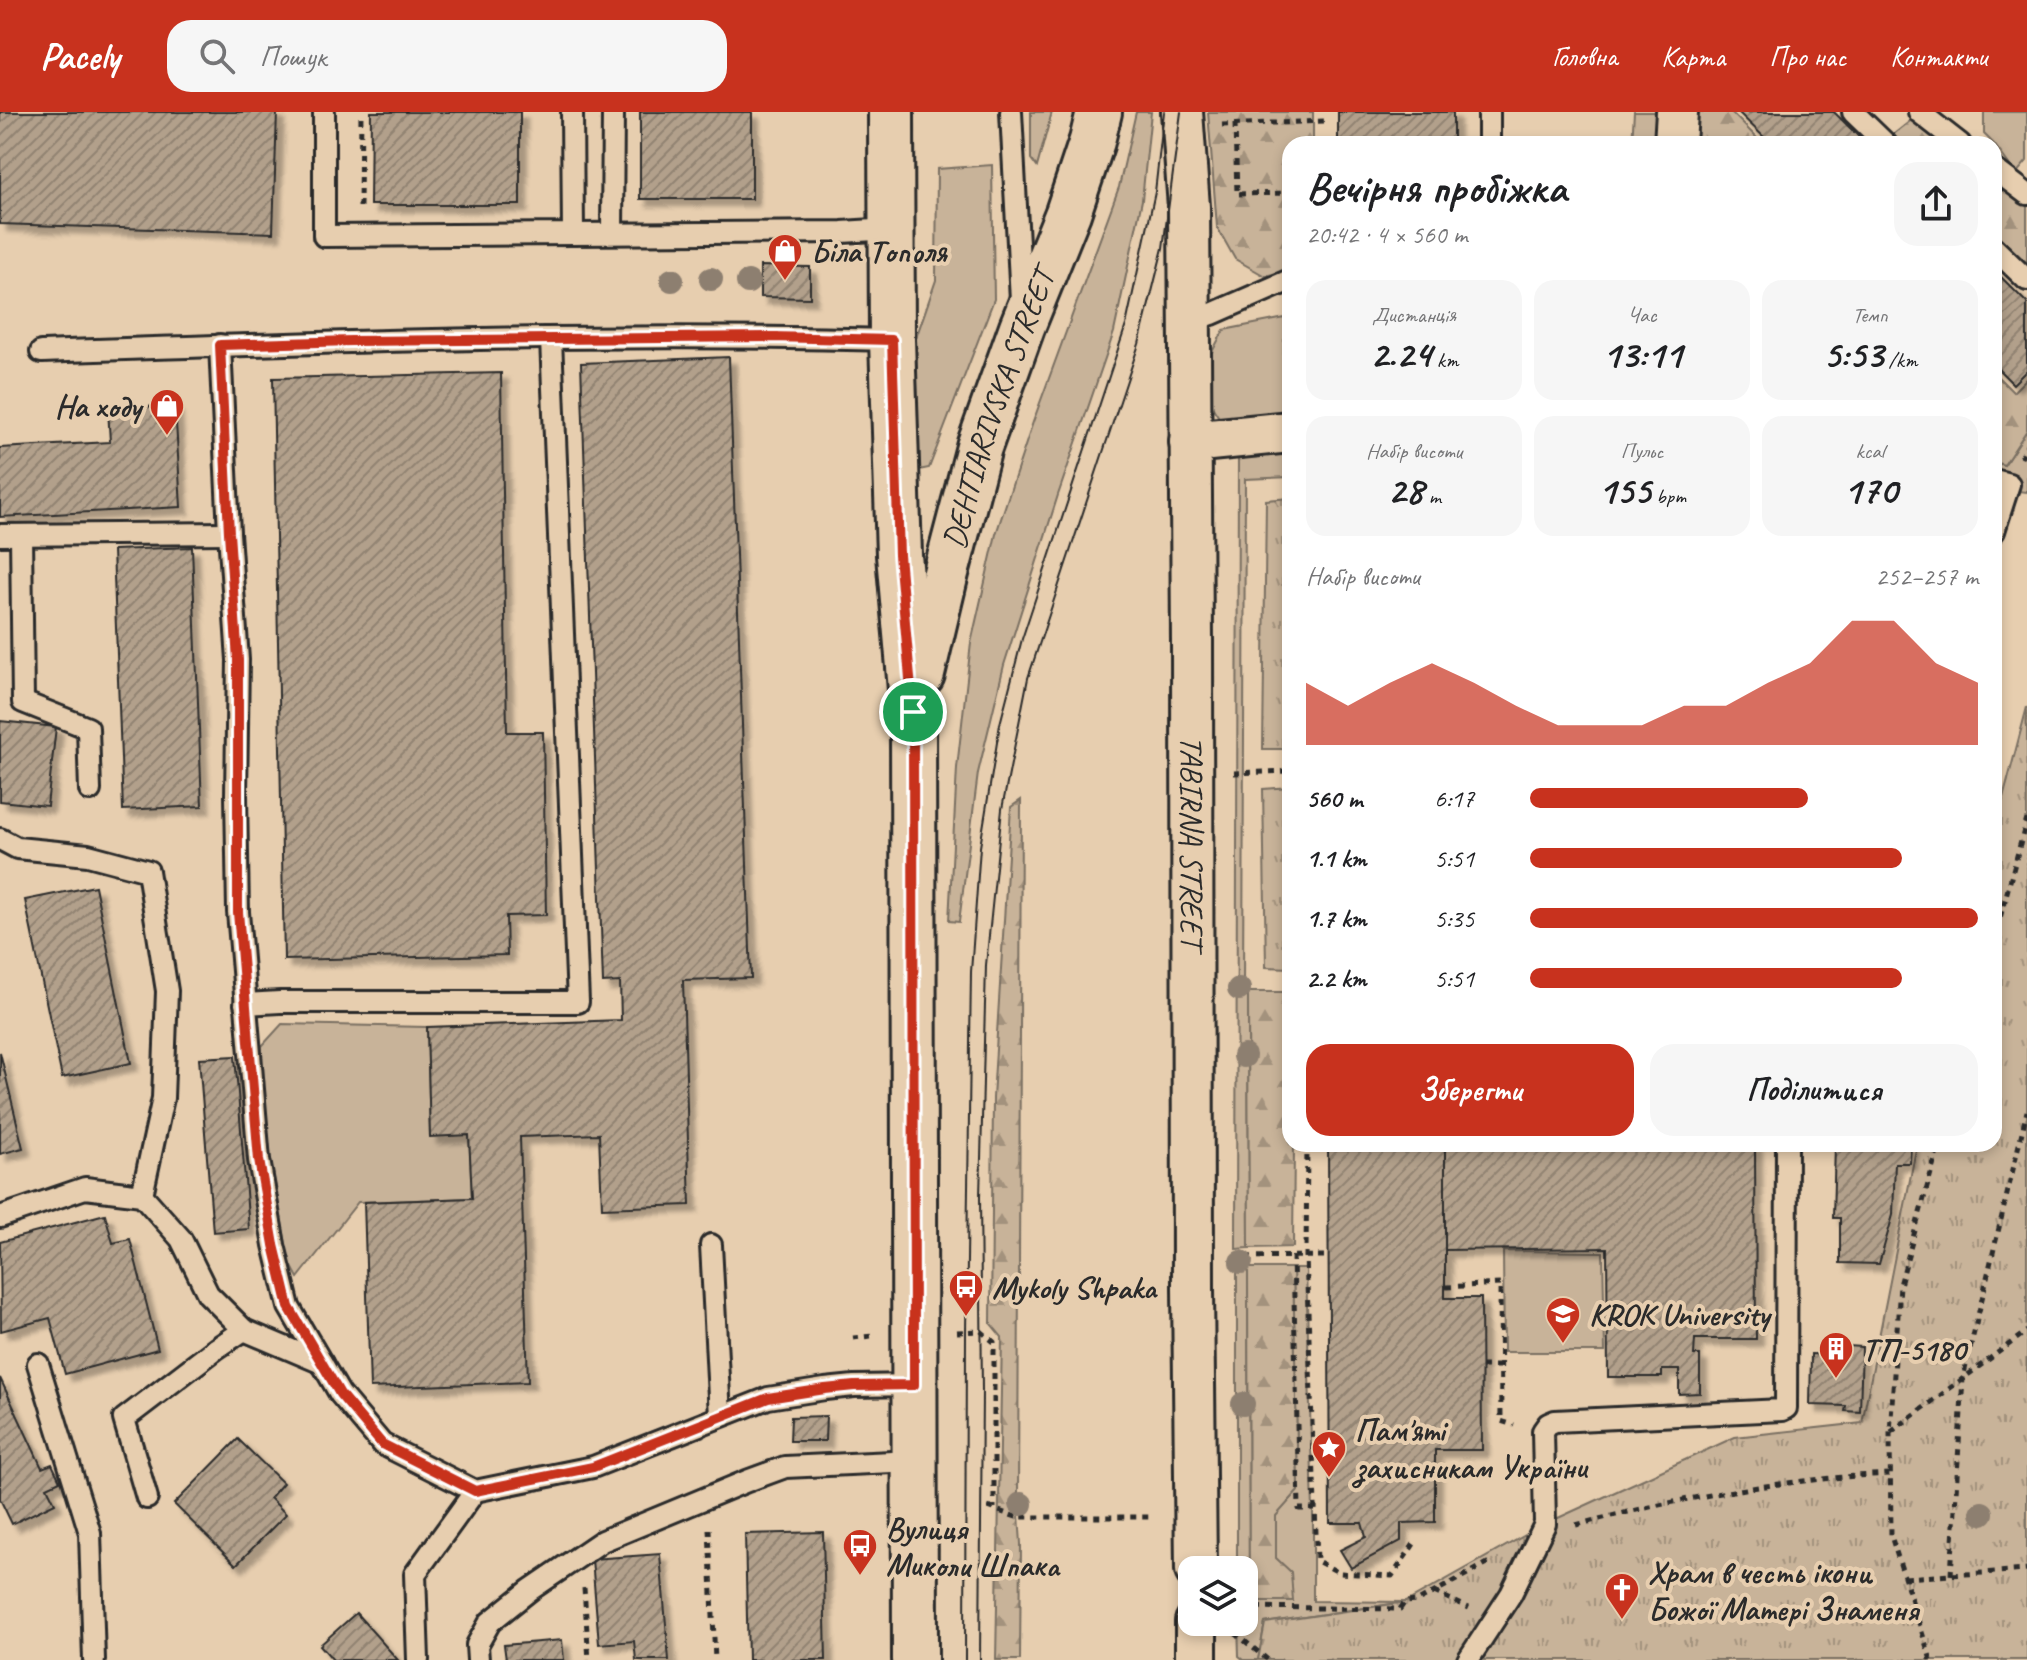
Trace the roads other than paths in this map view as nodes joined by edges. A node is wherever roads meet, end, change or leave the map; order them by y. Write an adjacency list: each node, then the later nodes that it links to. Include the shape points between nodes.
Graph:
1 (324, 112): 20 (lane, via 324,236)
2 (572, 112): 20 (lane)
3 (613, 112): 19 (lane)
4 (1011, 112): 25 (lane)
5 (1099, 112): 25 (main road, DEHTIARIVSKA STREET, via 1068,213)
6 (1489, 112): 12 (lane)
7 (1677, 112): 13 (street)
8 (1853, 112): 14 (lane)
9 (1919, 112): 15 (lane)
10 (898, 116): 18 (main road, DEHTIARIVSKA STREET)
11 (1196, 119): 24 (street, TABIRNA STREET)
12 (1489, 136)
13 (1676, 136)
14 (1878, 136)
15 (1950, 136)
16 (2002, 175): 17 (lane)
17 (2027, 194)
18 (891, 229): 19 (lane); 27 (main road, DEHTIARIVSKA STREET)
19 (612, 232): 20 (lane)
20 (573, 234)
21 (2002, 256): 22 (lane)
22 (2027, 280)
23 (1282, 283): 24 (lane)
24 (1189, 322): 31 (street, TABIRNA STREET)
25 (1022, 327): 36 (main road, DEHTIARIVSKA STREET, via 979,447)
26 (551, 339): 27 (lane); 28 (lane); 39 (lane, via 578,1002)
27 (892, 340): 36 (main road, DEHTIARIVSKA STREET, via 899,555)
28 (220, 345): 29 (lane); 34 (lane)
29 (41, 352)
30 (1282, 433): 31 (street)
31 (1190, 442): 52 (street, TABIRNA STREET)
32 (2002, 482): 33 (lane, via 2009,484)
33 (2002, 506)
34 (229, 533): 35 (lane); 39 (lane, via 238,660 238,912)
35 (10, 535): 37 (lane, via 23,702 88,728)
36 (913, 712): 47 (main road, DEHTIARIVSKA STREET)
37 (90, 790)
38 (0, 839): 41 (lane, via 17,848 88,855 148,871 167,991 163,1098)
39 (245, 1004): 45 (lane, via 259,1160 274,1245 289,1307)
40 (1787, 1152): 59 (lane, via 1786,1408 1548,1424 1543,1431 1545,1524 1511,1594)
41 (142, 1195): 42 (lane, via 85,1188); 44 (lane, via 181,1239 208,1294)
42 (0, 1217)
43 (711, 1245): 48 (lane)
44 (244, 1330): 45 (lane); 51 (lane, via 124,1419)
45 (322, 1363): 50 (lane, via 382,1444)
46 (38, 1364): 54 (lane, via 90,1533)
47 (914, 1385): 48 (lane, via 854,1386 768,1398); 49 (main road, DEHTIARIVSKA STREET)
48 (720, 1416): 50 (lane, via 593,1467)
49 (914, 1461): 56 (lane, via 785,1467 602,1541 490,1622 477,1645); 57 (main road, DEHTIARIVSKA STREET)
50 (475, 1491): 55 (lane, via 415,1574)
51 (147, 1498)
52 (1196, 1556)
53 (1209, 1636): 58 (street)
54 (94, 1660)
55 (418, 1660)
56 (478, 1660)
57 (915, 1660)
58 (1196, 1660)
59 (1468, 1660)

